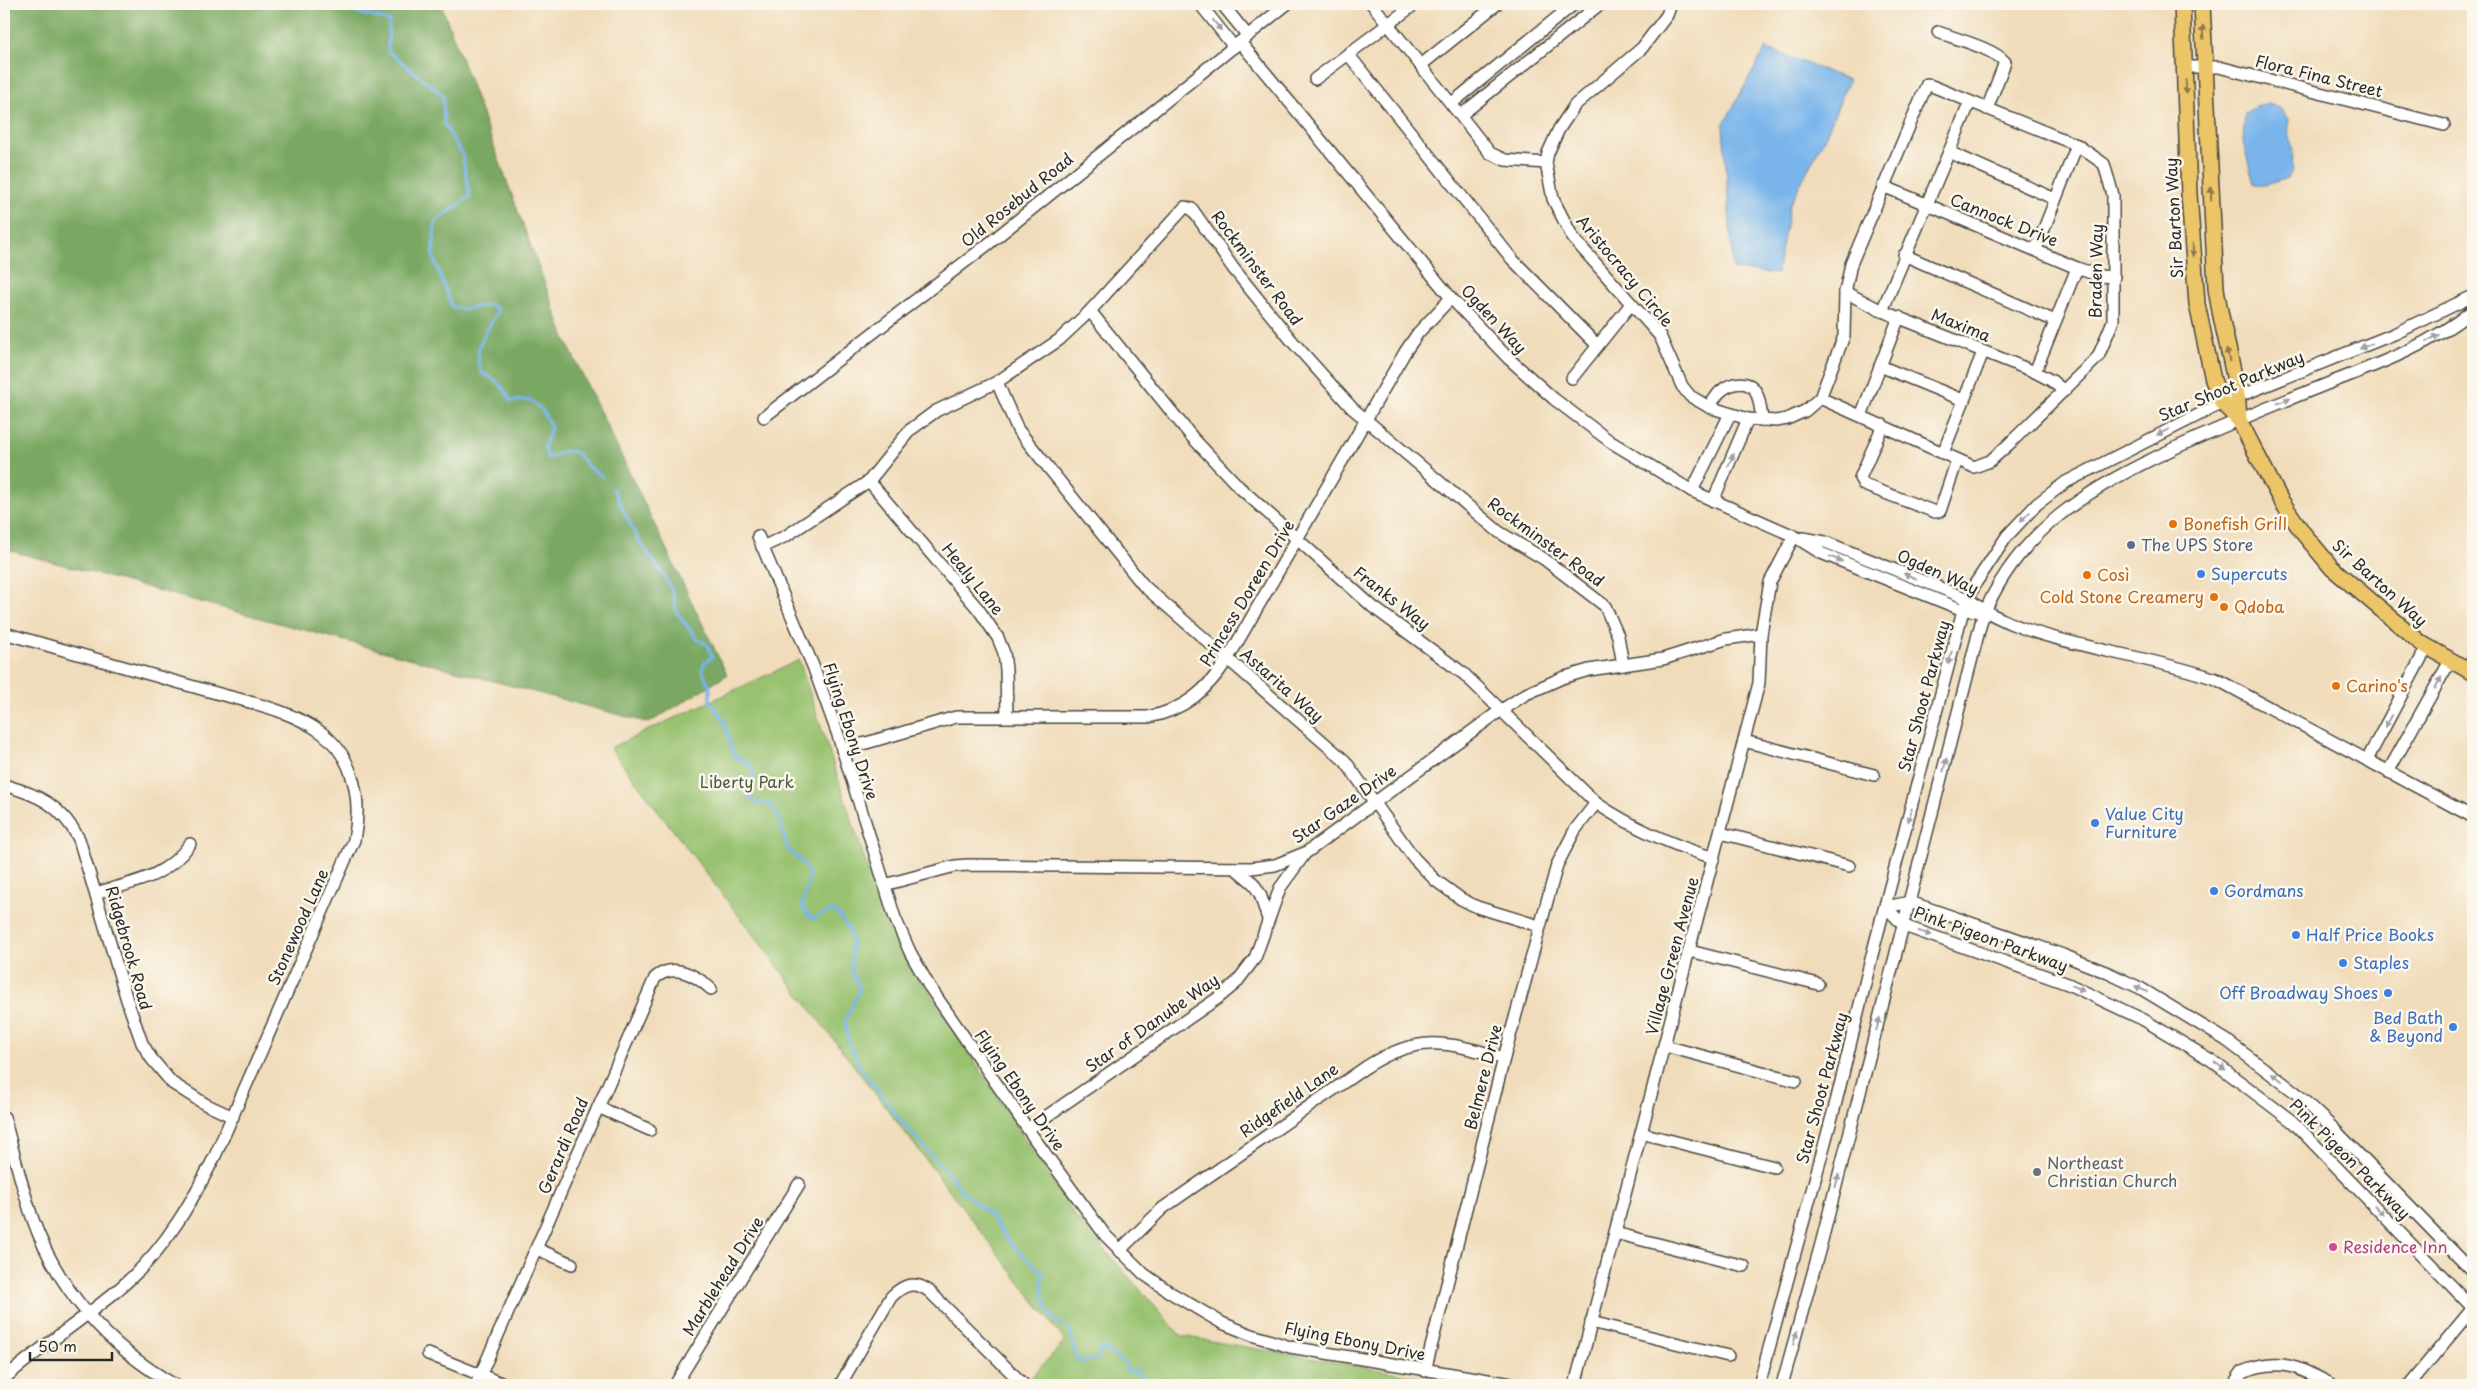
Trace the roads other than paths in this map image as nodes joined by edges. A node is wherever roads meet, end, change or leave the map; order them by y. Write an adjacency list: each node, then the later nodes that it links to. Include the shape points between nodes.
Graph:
1 (1200, 4): 14 (street, one-way to 14)
2 (1222, 4): 14 (street)
3 (1287, 4): 14 (street, Old Rosebud Road)
4 (1372, 4): 12 (street)
5 (1415, 4): 12 (street)
6 (1496, 4): 16 (street)
7 (1574, 4): 21 (street)
8 (1600, 4): 23 (street)
9 (1671, 4): 27 (street, via 1667,15 1642,48 1575,105 1559,129)
10 (2182, 4): 18 (main road, Sir Barton Way)
11 (2202, 4): 17 (main road, Sir Barton Way, one-way to 11)
12 (1388, 26): 15 (street); 16 (street)
13 (1938, 32): 22 (street, via 2001,57 2005,62)
14 (1241, 42): 37 (street, Ogden Way); 58 (street, Old Rosebud Road, via 987,245)
15 (1348, 54): 19 (street); 44 (street, via 1512,259)
16 (1421, 64): 21 (street)
17 (2204, 66): 18 (street, Flora Fina Street); 24 (street, Flora Fina Street); 51 (main road, Sir Barton Way, one-way to 17, via 2216,288)
18 (2185, 67): 54 (main road, Sir Barton Way, one-way to 54, via 2197,304 2213,380)
19 (1316, 79)
20 (1970, 102): 22 (street, Braden Way); 26 (street); 28 (street, Braden Way, via 1927,84)
21 (1452, 103): 23 (street)
22 (1987, 109): 25 (street, Braden Way)
23 (1461, 115): 27 (street, via 1490,153 1505,160)
24 (2444, 125)
25 (2077, 146): 29 (street); 34 (street, Braden Way, via 2104,164 2108,172 2113,195)
26 (1949, 152): 29 (street); 30 (street)
27 (1546, 163): 38 (street, Aristocracy Circle, via 1553,199 1573,238)
28 (1884, 186): 30 (street, Cannock Drive); 35 (street, via 1851,264)
29 (2055, 199): 31 (street)
30 (1926, 205): 31 (street, Cannock Drive); 32 (street)
31 (2036, 250): 33 (street, Cannock Drive)
32 (1904, 254): 41 (street); 43 (street)
33 (2077, 268): 34 (street, Cannock Drive); 43 (street)
34 (2114, 277): 50 (street, Braden Way, via 2113,321 2098,358)
35 (1845, 292): 41 (street, Maxima); 52 (street, via 1844,336)
36 (2473, 296): 51 (street, Star Shoot Parkway, one-way to 51, via 2394,334)
37 (1451, 298): 59 (street, Princess Doreen Drive, via 1418,333); 67 (street, Ogden Way, via 1508,358 1554,399 1611,442)
38 (1631, 304): 44 (street); 55 (street, Aristocracy Circle, via 1660,336 1682,386 1690,396)
39 (2473, 310): 62 (street, Star Shoot Parkway, one-way to 39, via 2410,350 2454,326)
40 (1090, 311): 49 (street, Rockminster Road, via 1059,340); 59 (street, Rockminster Road, via 1180,212 1185,207 1192,209 1233,268 1292,341 1352,408); 70 (street, Franks Way, via 1192,437 1239,487)
41 (1882, 311): 42 (street, Maxima)
42 (1899, 318): 45 (street, Maxima); 46 (street)
43 (2055, 321): 47 (street)
44 (1597, 345): 48 (street)
45 (1983, 352): 47 (street, Maxima); 53 (street)
46 (1880, 366): 53 (street); 57 (street)
47 (2035, 372): 50 (street, Maxima, via 2052,380)
48 (1572, 378)
49 (997, 382): 66 (street, Rockminster Road, via 936,411 910,430); 77 (street, Astarita Way, via 1018,430 1144,586)
50 (2064, 391): 65 (street, Braden Way, via 1990,461 1974,467)
51 (2239, 396): 54 (street, Star Shoot Parkway); 62 (main road, Sir Barton Way)
52 (1820, 398): 57 (street, Braden Way); 61 (street, Aristocracy Circle, via 1795,416)
53 (1963, 400): 64 (street)
54 (2222, 403): 62 (main road, Sir Barton Way); 72 (street, Star Shoot Parkway, one-way to 72, via 2084,471 2050,493 2007,536 1992,556)
55 (1710, 407): 56 (street, Aristocracy Circle); 61 (street, via 1721,390 1734,383 1746,384 1757,394)
56 (1730, 414): 60 (street, Aristocracy Circle); 67 (street)
57 (1861, 416): 63 (street, Braden Way)
58 (764, 417)
59 (1367, 419): 70 (street, Princess Doreen Drive); 79 (street, Rockminster Road, via 1499,532 1544,558 1605,606 1618,636)
60 (1748, 419): 61 (street, Aristocracy Circle); 68 (street, one-way to 60)
61 (1762, 420)
62 (2239, 420): 73 (street, Star Shoot Parkway, via 2128,470 2082,497 2024,548); 76 (main road, Sir Barton Way, via 2280,499 2326,561 2391,620)
63 (1882, 426): 64 (street, Braden Way); 65 (street, via 1860,478 1864,485 1940,511)
64 (1943, 453): 65 (street, Braden Way)
65 (1957, 460)
66 (869, 481): 71 (street, Rockminster Road, via 786,536); 82 (street, Healy Lane, via 979,610 998,638 1006,669)
67 (1692, 490): 68 (street, Ogden Way)
68 (1713, 501): 69 (street, Ogden Way)
69 (1794, 536): 72 (street, Ogden Way, via 1821,553); 75 (street, Village Green Avenue, via 1770,582)
70 (1297, 540): 77 (street, Princess Doreen Drive); 81 (street, Franks Way, via 1373,607 1464,674)
71 (760, 541): 84 (street, Flying Ebony Drive, via 813,666)
72 (1966, 604): 73 (street, Ogden Way); 101 (street, Star Shoot Parkway, one-way to 101)
73 (1985, 612): 85 (street, Ogden Way, via 2027,630 2177,666 2216,679); 100 (street, Star Shoot Parkway, one-way to 73)
74 (4, 633): 112 (street, Stonewood Lane, via 288,715 322,733 350,768 358,805 354,840)
75 (1761, 634): 79 (street, Star Gaze Drive, via 1726,639 1663,659); 83 (street, Village Green Avenue, via 1760,684)
76 (2427, 647): 78 (main road, Sir Barton Way); 85 (street, one-way to 85)
77 (1227, 660): 82 (street, Princess Doreen Drive, via 1209,686 1193,700 1161,715 1130,718); 89 (street, Astarita Way, via 1345,761)
78 (2450, 661): 80 (main road, Sir Barton Way); 86 (street, one-way to 78)
79 (1623, 665): 81 (street, Star Gaze Drive, via 1562,678 1526,694)
80 (2473, 673)
81 (1500, 712): 89 (street, Star Gaze Drive); 90 (street, Franks Way)
82 (1007, 716): 84 (street, Princess Doreen Drive, via 956,717)
83 (1744, 742): 87 (street); 92 (street, Village Green Avenue)
84 (842, 750): 98 (street, Flying Ebony Drive)
85 (2367, 760): 86 (street, Ogden Way)
86 (2388, 772): 91 (street, Ogden Way)
87 (1874, 775)
88 (4, 784): 99 (street, Ridgebrook Road, via 46,801 70,822 79,838)
89 (1375, 803): 94 (street, Star Gaze Drive); 103 (street, Astarita Way, via 1414,858 1449,891 1477,907)
90 (1596, 803): 95 (street, Franks Way, via 1659,838); 103 (street, Belmere Drive, via 1565,846)
91 (2473, 817)
92 (1720, 833): 95 (street, Village Green Avenue); 96 (street)
93 (190, 844): 99 (street, via 170,866 156,875)
94 (1307, 852): 97 (street, Star Gaze Drive, via 1275,865); 102 (street, Star of Danube Way, via 1288,874)
95 (1714, 858): 105 (street, Village Green Avenue)
96 (1849, 866)
97 (1235, 868): 98 (street, Star Gaze Drive, via 968,865); 102 (street, via 1254,883)
98 (884, 885): 114 (street, Flying Ebony Drive, via 903,938 920,969)
99 (96, 892): 112 (street, Ridgebrook Road, via 135,1025 151,1058 180,1090)
100 (1910, 902): 101 (street, Pink Pigeon Parkway); 104 (street, Star Shoot Parkway); 124 (street, Pink Pigeon Parkway, one-way to 100, via 2320,1116 2263,1066 2226,1040 2148,992 2108,973)
101 (1886, 907): 104 (street, Pink Pigeon Parkway); 140 (street, Star Shoot Parkway)
102 (1268, 920): 114 (street, Star of Danube Way, via 1254,958 1236,983)
103 (1539, 926): 109 (street, Belmere Drive)
104 (1904, 926): 125 (street, Pink Pigeon Parkway, one-way to 125, via 2068,984 2144,1020 2211,1060 2293,1122); 141 (street, Star Shoot Parkway, one-way to 104)
105 (1690, 951): 106 (street); 108 (street, Village Green Avenue)
106 (1818, 984)
107 (711, 989): 111 (street, Gerardi Road, via 697,976 684,971 661,973 655,978)
108 (1665, 1046): 110 (street); 116 (street, Village Green Avenue)
109 (1504, 1058): 121 (street, Ridgefield Lane, via 1436,1043 1419,1044 1390,1053 1163,1208); 130 (street, Belmere Drive)
110 (1796, 1081)
111 (598, 1107): 115 (street); 120 (street, Gerardi Road)
112 (233, 1116): 126 (street, Stonewood Lane, via 177,1224 130,1279)
113 (4, 1117): 126 (street, via 33,1218 56,1267)
114 (1028, 1129): 121 (street, Flying Ebony Drive, via 1076,1198)
115 (650, 1130)
116 (1641, 1133): 117 (street); 119 (street, Village Green Avenue)
117 (1774, 1167)
118 (799, 1184): 135 (street, Marblehead Drive)
119 (1615, 1233): 123 (street); 127 (street, Village Green Avenue)
120 (536, 1249): 122 (street); 132 (street, Gerardi Road)
121 (1119, 1251): 130 (street, Flying Ebony Drive, via 1171,1293 1222,1323 1252,1335 1290,1347)
122 (572, 1264)
123 (1744, 1266)
124 (2473, 1272)
125 (2473, 1308): 144 (street)
126 (88, 1316): 131 (street, Stonewood Lane); 133 (street, via 140,1364)
127 (1591, 1322): 129 (street); 139 (street, Village Green Avenue)
128 (428, 1354): 132 (street)
129 (1728, 1356)
130 (1425, 1370): 138 (street, Flying Ebony Drive)
131 (4, 1379)
132 (478, 1380): 134 (street)
133 (176, 1385)
134 (506, 1385)
135 (674, 1385)
136 (840, 1385): 137 (street, via 891,1297 908,1284 916,1284 929,1291)
137 (1024, 1385)
138 (1518, 1385)
139 (1575, 1385)
140 (1759, 1385)
141 (1782, 1385)
142 (2233, 1385): 143 (street, via 2242,1372 2267,1364 2285,1364)
143 (2333, 1385)
144 (2409, 1385)

